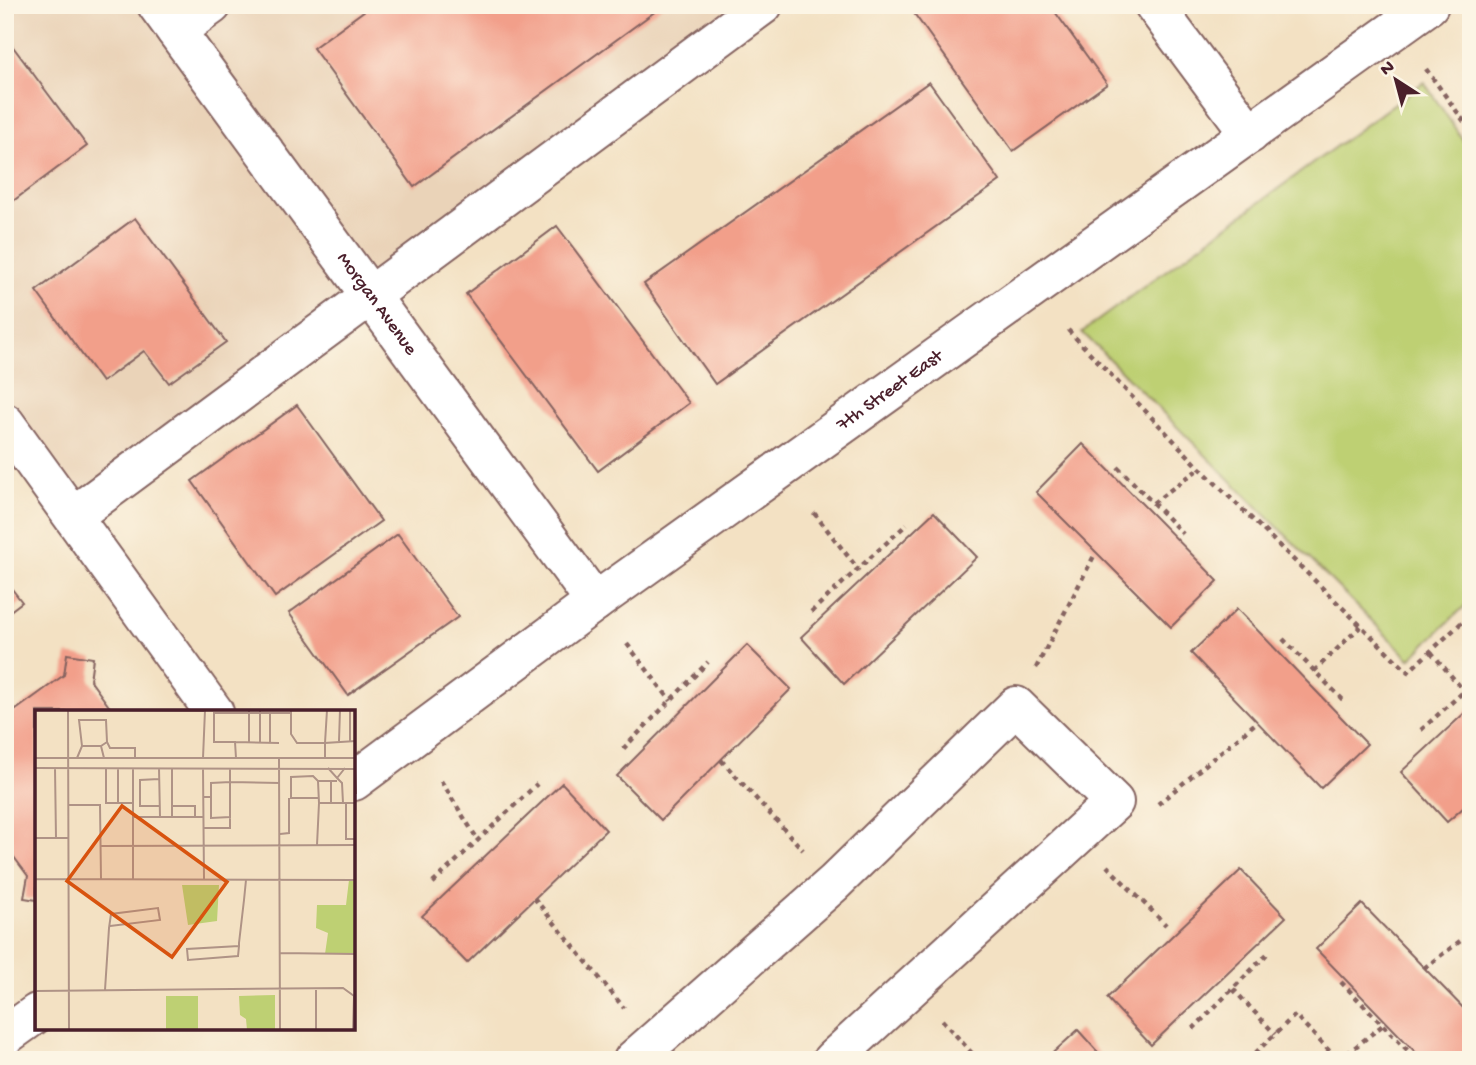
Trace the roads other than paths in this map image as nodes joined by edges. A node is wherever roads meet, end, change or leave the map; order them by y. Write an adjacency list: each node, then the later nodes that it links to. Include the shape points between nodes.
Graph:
1 (212, 5): 5 (street)
2 (763, 5): 7 (street)
3 (1154, 5): 6 (street)
4 (1429, 5): 6 (street, 7th Street East)
5 (166, 18): 7 (street, Morgan Avenue)
6 (1250, 134): 10 (street, 7th Street East)
7 (369, 295): 9 (street); 10 (street, Morgan Avenue)
8 (5, 424): 9 (street)
9 (74, 516): 11 (street)
10 (595, 602): 12 (street, 7th Street East)
11 (213, 710)
12 (355, 780)
13 (35, 1014): 14 (street)
14 (5, 1036)
15 (643, 1051): 18 (street, via 834,883 1016,706 1114,802)
16 (5, 1054): 17 (street)
17 (10, 1060)
18 (832, 1060)

